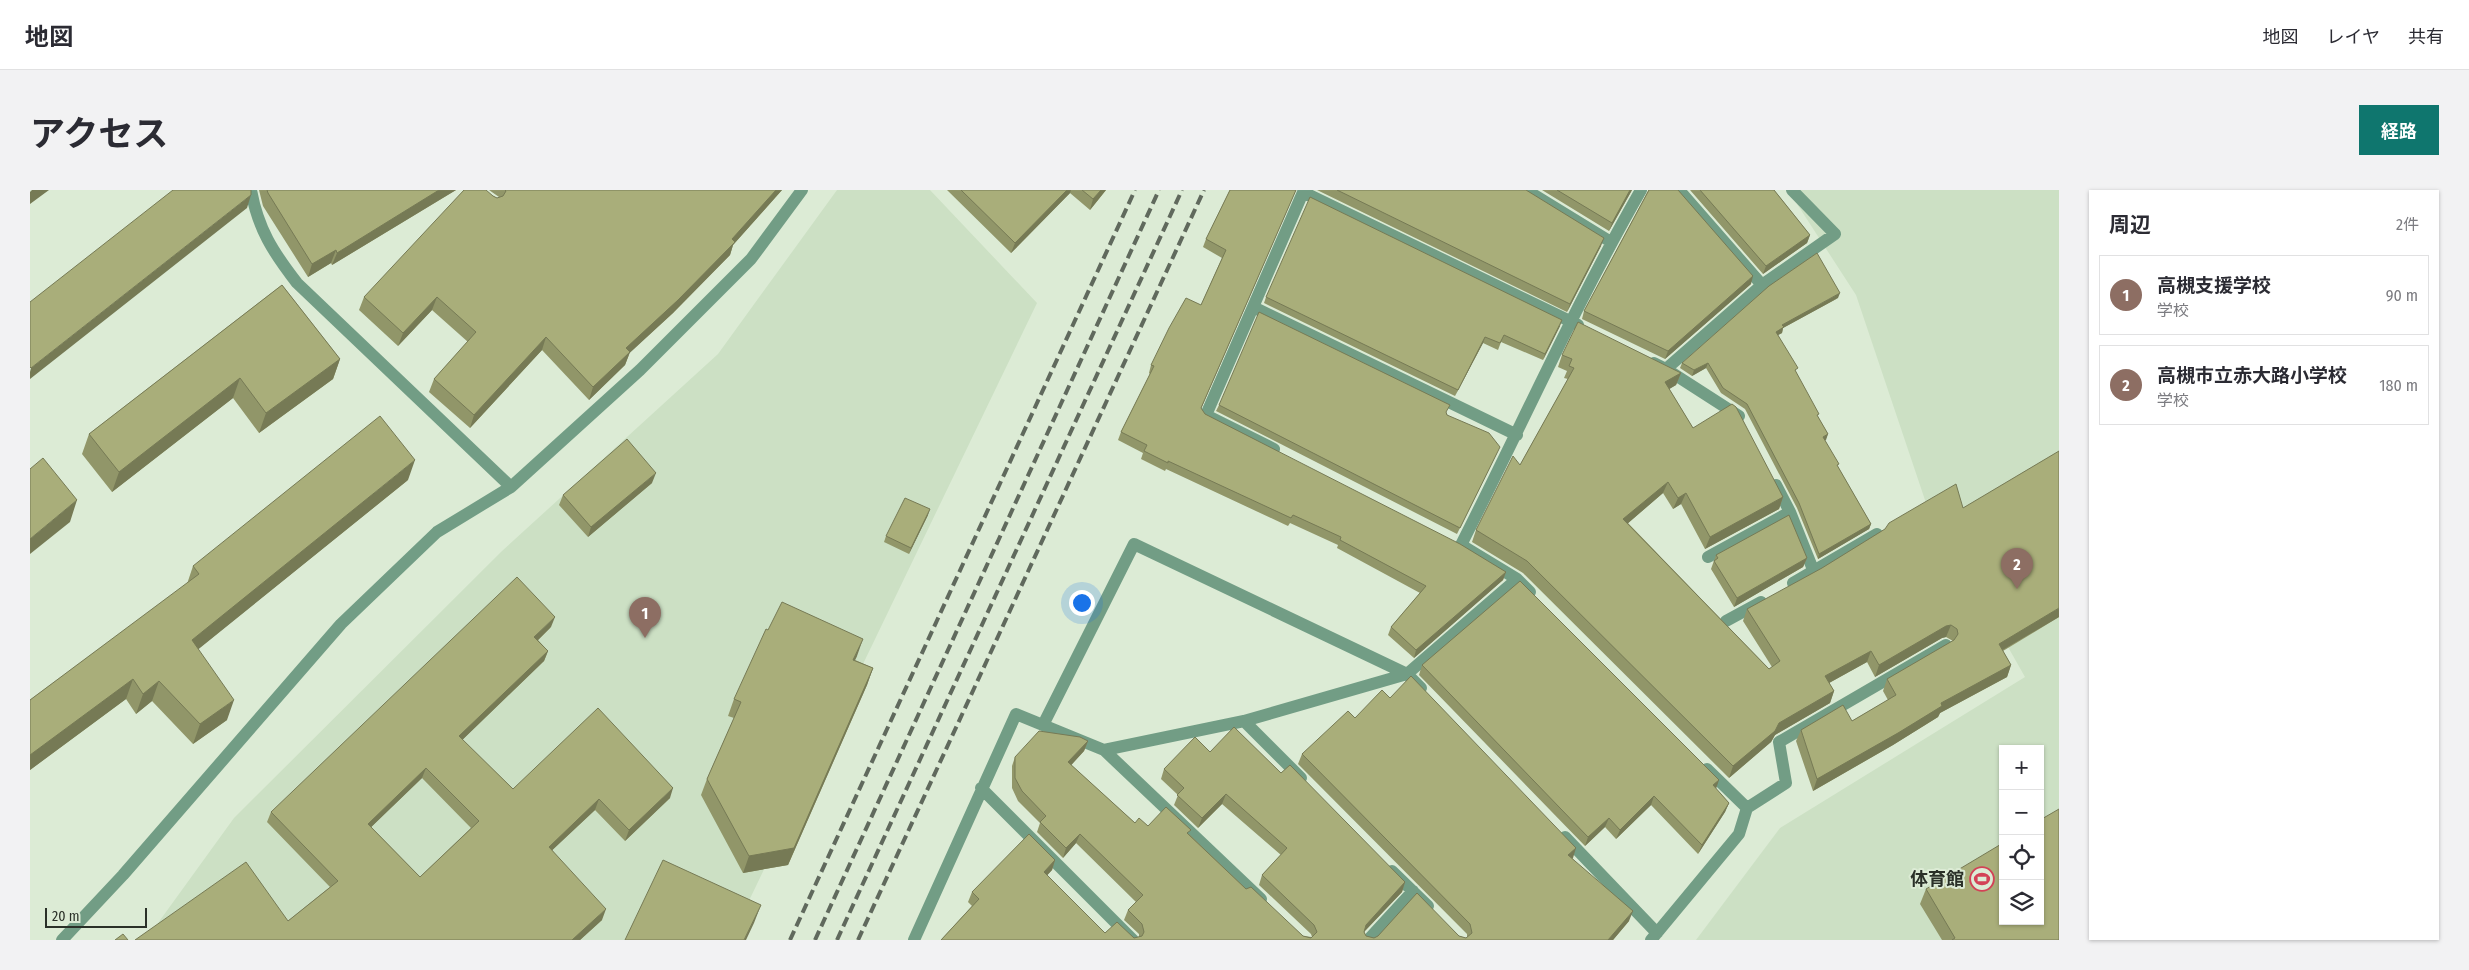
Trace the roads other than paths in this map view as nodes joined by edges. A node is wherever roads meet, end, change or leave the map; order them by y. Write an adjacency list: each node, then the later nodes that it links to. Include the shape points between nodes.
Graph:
1 (251, 190): 19 (street, via 255,213 272,250 297,283)
2 (802, 190): 19 (street, via 751,259 640,370)
3 (1526, 190): 8 (street)
4 (1641, 190): 8 (street)
5 (1679, 190): 9 (street)
6 (1792, 190): 9 (street, via 1835,234)
7 (1304, 191): 10 (street); 11 (street)
8 (1611, 242): 11 (street)
9 (1762, 285): 14 (street)
10 (1253, 307): 16 (street); 17 (street, via 1206,414)
11 (1571, 321): 12 (street); 16 (street)
12 (1588, 330)
13 (1640, 356): 14 (street)
14 (1666, 369): 15 (street, via 1738,413)
15 (1747, 430)
16 (1517, 435): 24 (street, via 1456,542)
17 (1285, 455)
18 (1768, 471): 20 (street)
19 (511, 487): 43 (street, via 437,532 341,624)
20 (1790, 512): 22 (street); 23 (street)
21 (1877, 534): 23 (street)
22 (1708, 557)
23 (1814, 572): 26 (street)
24 (1517, 579): 25 (street); 28 (street)
25 (1538, 599)
26 (1726, 622)
27 (1946, 645): 36 (street, via 1779,742 1786,783)
28 (1407, 674): 29 (street); 30 (street); 31 (street, via 1134,544)
29 (1427, 695)
30 (1244, 721): 32 (street); 34 (street)
31 (1043, 724): 32 (street); 35 (street, via 1016,714)
32 (1104, 750): 40 (street)
33 (1697, 759): 36 (street)
34 (1307, 785)
35 (981, 788): 44 (street); 45 (street)
36 (1747, 808): 42 (street, via 1738,834)
37 (1556, 828): 42 (street)
38 (1385, 863): 39 (street)
39 (1413, 892): 41 (street); 46 (street)
40 (1269, 906)
41 (1434, 912)
42 (1654, 936)
43 (62, 940)
44 (914, 940)
45 (1133, 940)
46 (1368, 940)

